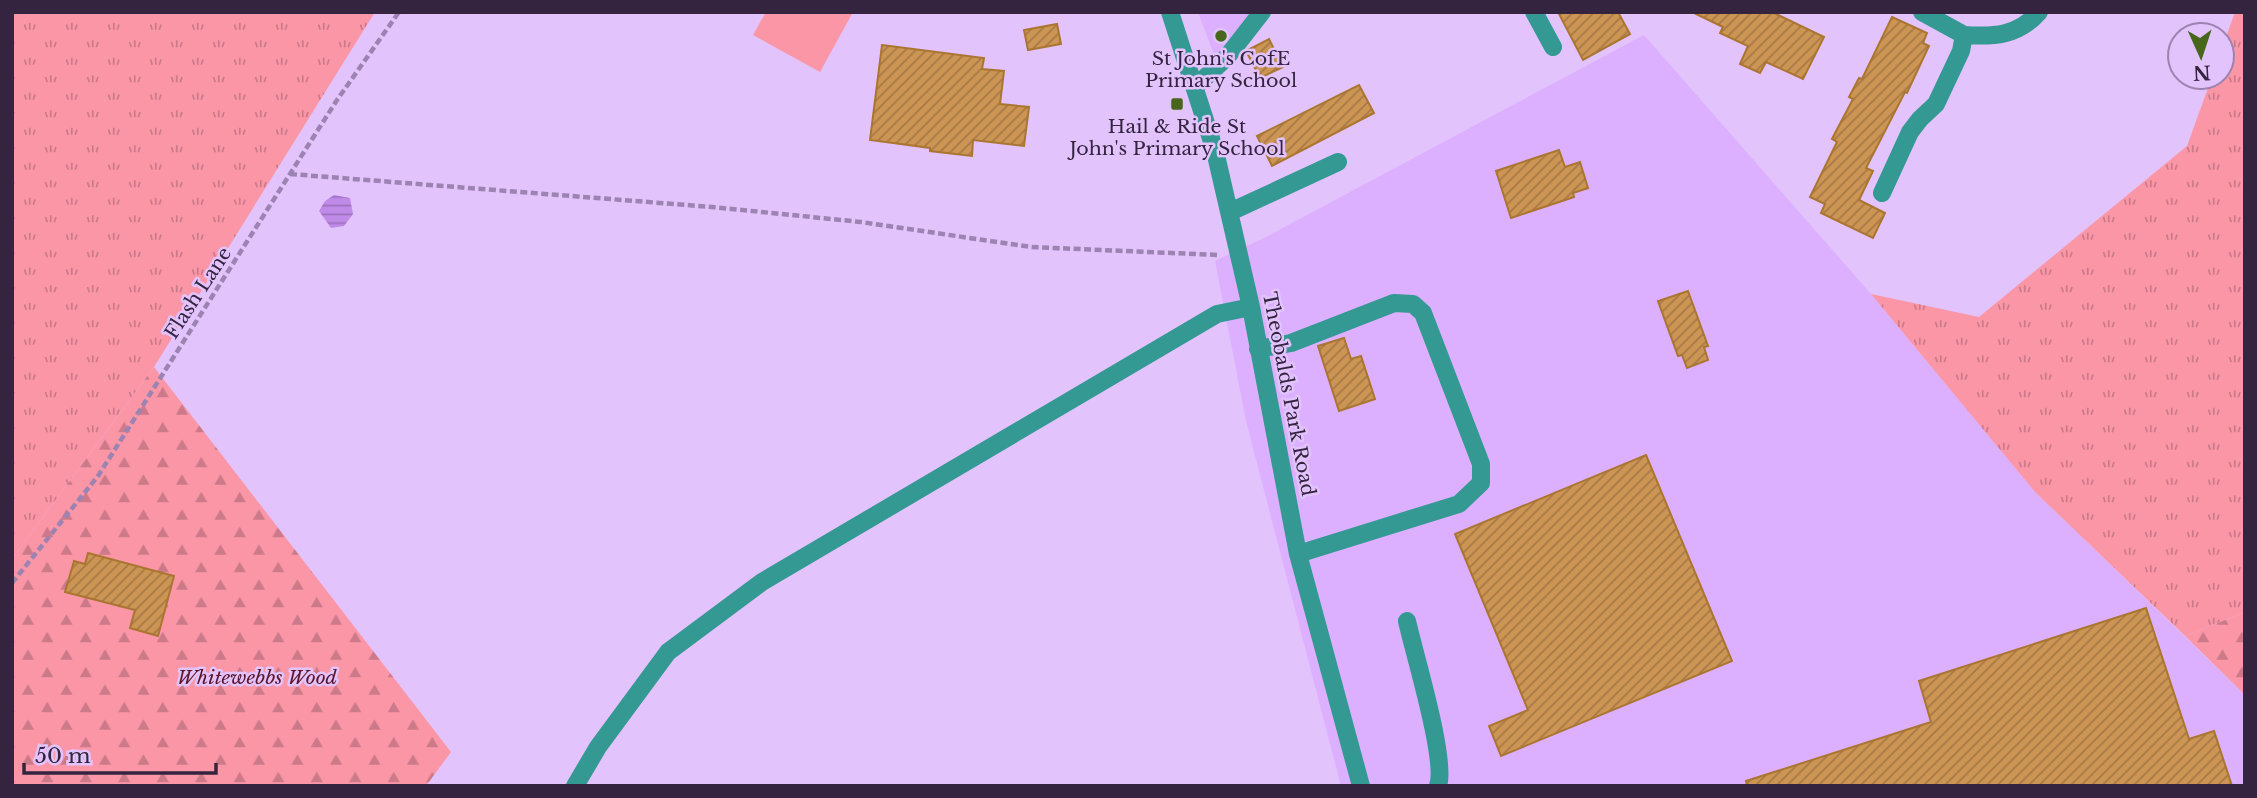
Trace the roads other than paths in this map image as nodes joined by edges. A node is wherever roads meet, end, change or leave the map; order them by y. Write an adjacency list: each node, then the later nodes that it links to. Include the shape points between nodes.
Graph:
1 (1170, 12): 8 (street, Theobalds Park Road)
2 (1262, 12): 8 (street, via 1227,57)
3 (1534, 12): 7 (street)
4 (1922, 12): 6 (street)
5 (2039, 12): 6 (street, via 2018,30 2001,36)
6 (1964, 35): 10 (street, via 1936,104 1910,132)
7 (1552, 47)
8 (1196, 86): 11 (street, Theobalds Park Road)
9 (1338, 162): 11 (street)
10 (1882, 192)
11 (1230, 212): 12 (street, Theobalds Park Road)
12 (1251, 307): 13 (street, Theobalds Park Road); 16 (street, via 1217,314 762,582 668,652 597,747)
13 (1258, 349): 14 (street, Theobalds Park Road); 14 (street, via 1291,343 1394,303 1413,304 1423,313 1481,464 1481,483 1459,504)
14 (1298, 554): 17 (street, Theobalds Park Road)
15 (1406, 621): 18 (street, via 1438,750)
16 (575, 786)
17 (1361, 786)
18 (1438, 786)

